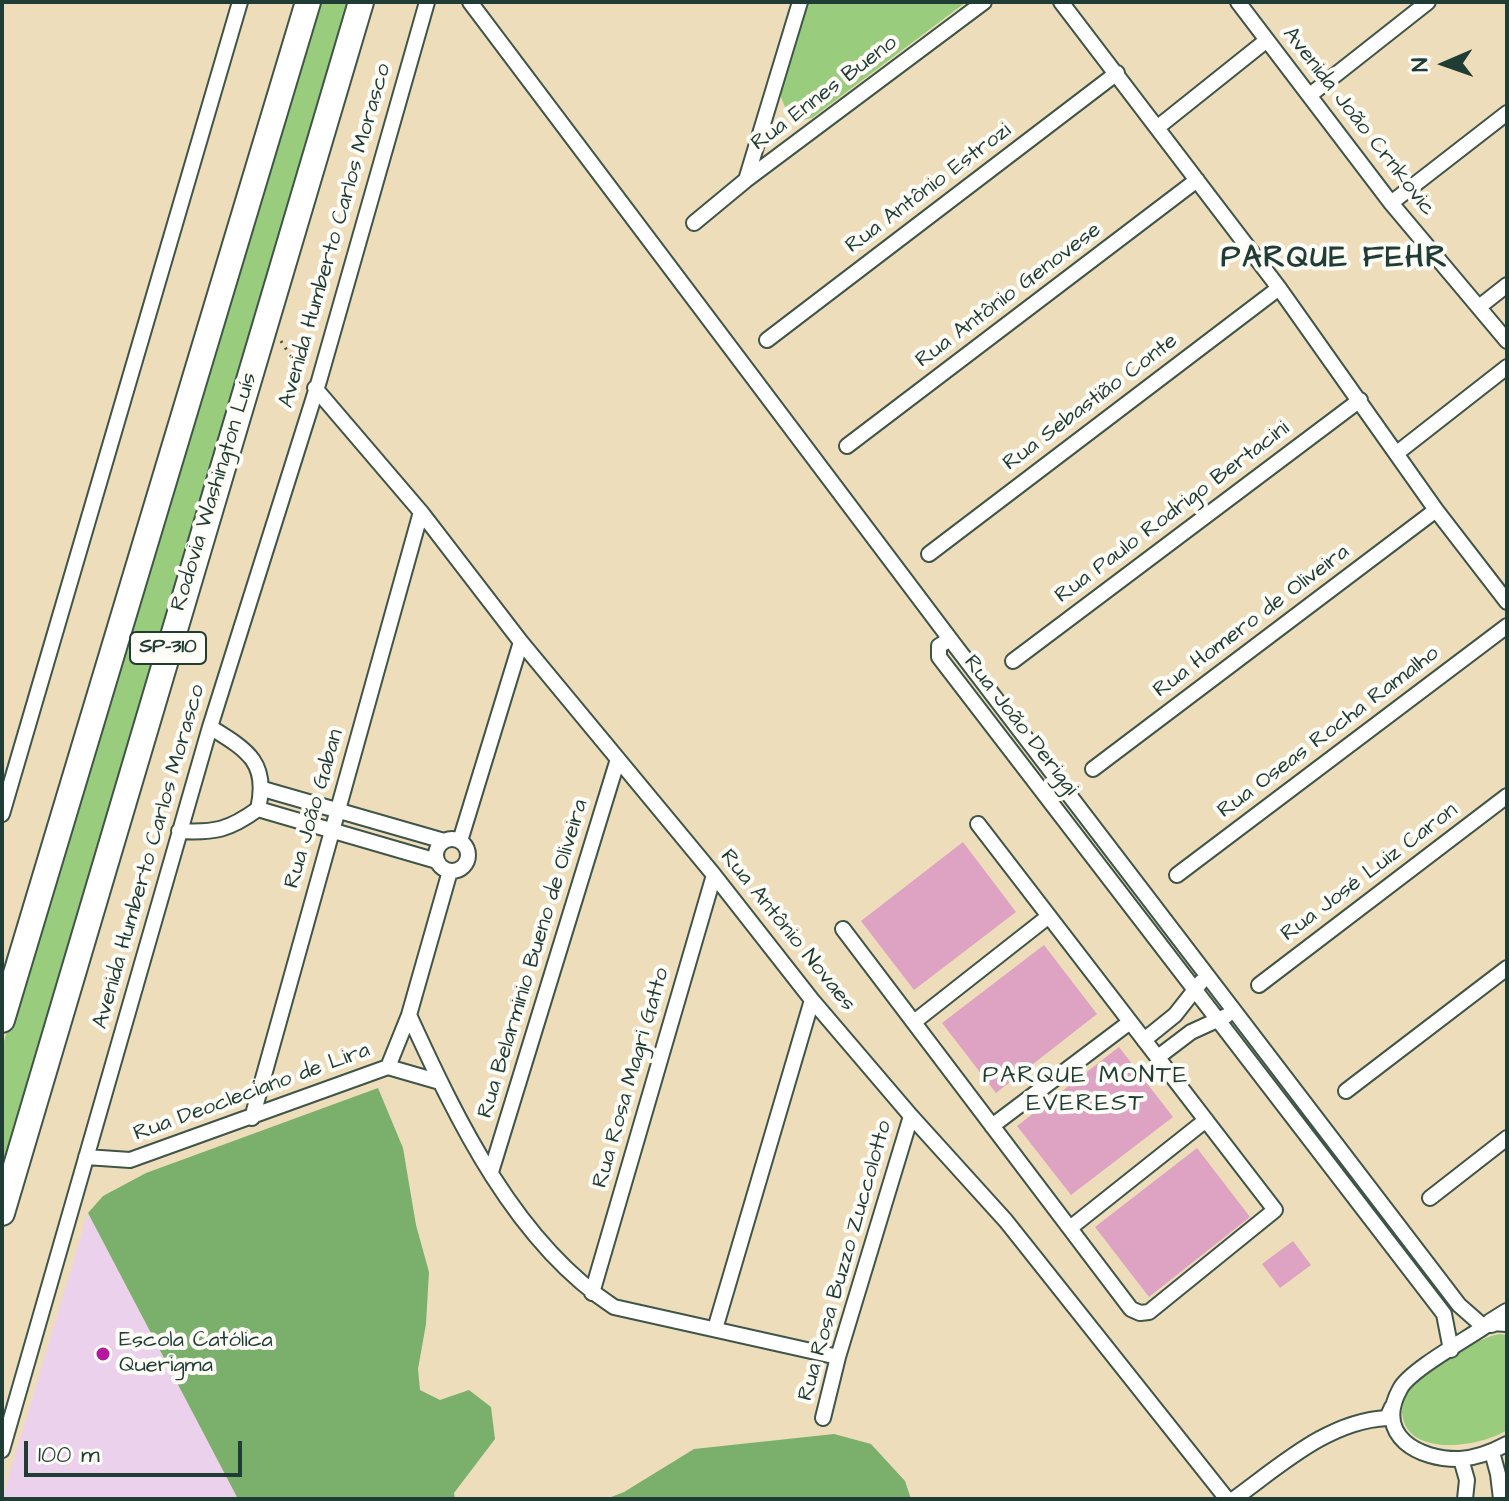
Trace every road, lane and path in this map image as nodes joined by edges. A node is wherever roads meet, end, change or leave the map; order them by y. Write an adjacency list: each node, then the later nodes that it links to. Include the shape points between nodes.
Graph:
1 (240, 2): 50 (street)
2 (295, 2): 18 (highway)
3 (308, 2): 18 (highway, SP-310)
4 (361, 2): 15 (highway, Rodovia Washington Luís / SP-310)
5 (369, 2): 15 (highway)
6 (427, 2): 31 (street, Avenida Humberto Carlos Morasco)
7 (470, 2): 40 (street)
8 (800, 2): 20 (street)
9 (984, 2): 20 (street, Rua Ennes Bueno)
10 (1061, 2): 14 (street)
11 (1238, 2): 13 (street, Avenida João Crnkovic)
12 (1428, 2): 16 (street)
13 (1267, 40): 16 (street, Avenida João Crnkovic); 19 (street)
14 (1117, 73): 19 (street); 28 (street, Rua Antônio Estrozi)
15 (337, 83): 86 (highway, Rodovia Washington Luís / SP-310)
16 (1310, 95): 22 (street, Avenida João Crnkovic)
17 (1507, 113): 22 (street)
18 (272, 123): 69 (highway, SP-310)
19 (1158, 127): 21 (street)
20 (746, 180): 23 (street, Rua Ennes Bueno)
21 (1197, 180): 25 (street); 33 (street, Rua Antônio Genovese)
22 (1391, 203): 26 (street, Avenida João Crnkovic)
23 (694, 223)
24 (1507, 285): 26 (street)
25 (1279, 288): 32 (street); 37 (street, Rua Sebastião Conte)
26 (1479, 307): 29 (street, Avenida João Crnkovic)
27 (280, 338): 31 (path)
28 (767, 340)
29 (1507, 341)
30 (1507, 367): 34 (street)
31 (317, 385): 36 (street, Rua Antônio Novaes); 43 (street, Avenida Humberto Carlos Morasco)
32 (1360, 400): 34 (street); 42 (street, Rua Paulo Rodrigo Bertacini)
33 (847, 446)
34 (1397, 453): 35 (street)
35 (1436, 510): 38 (street); 45 (street, Rua Homero de Oliveira)
36 (421, 512): 41 (street, Rua Antônio Novaes); 49 (street, Rua João Gaban)
37 (929, 554)
38 (1507, 602)
39 (1507, 626): 59 (street, Rua Oseas Rocha Ramalho)
40 (950, 639): 63 (street, Rua João Deriggi); 65 (street, Rua João Deriggi, via 939,646 939,657)
41 (521, 642): 44 (street, Rua Antônio Novaes); 55 (street)
42 (1013, 661)
43 (210, 727): 46 (street, via 248,753); 52 (street, Avenida Humberto Carlos Morasco)
44 (618, 759): 58 (street, Rua Antônio Novaes); 84 (street, Rua Belarminio Bueno de Oliveira)
45 (1093, 769)
46 (263, 789): 48 (street); 49 (street)
47 (1507, 796): 64 (street, Rua José Luiz Caron)
48 (258, 809): 52 (street, via 219,831); 53 (street)
49 (337, 811): 53 (street, Rua João Gaban); 54 (street)
50 (2, 814)
51 (978, 824): 60 (street)
52 (179, 831): 83 (street, Avenida Humberto Carlos Morasco)
53 (331, 832): 56 (street); 79 (street, Rua João Gaban)
54 (444, 841): 55 (street); 56 (street)
55 (460, 841): 57 (street, via 468,860 461,869)
56 (437, 861): 57 (street)
57 (450, 871): 68 (street)
58 (714, 875): 66 (street, Rua Antônio Novaes); 88 (street, Rua Rosa Magri Gatto)
59 (1177, 875)
60 (1049, 916): 71 (street); 72 (street)
61 (843, 929): 71 (street)
62 (1507, 968): 77 (street)
63 (1207, 977): 65 (street); 67 (street, Rua João Deriggi)
64 (1259, 985)
65 (1195, 987): 70 (street, Rua João Deriggi); 73 (street, via 1175,1015)
66 (812, 1000): 78 (street, Rua Antônio Novaes); 91 (street)
67 (1234, 1012): 70 (street); 90 (street, Rua João Deriggi, via 1459,1305)
68 (409, 1015): 75 (street); 76 (street)
69 (2, 1020)
70 (1220, 1020): 74 (street, via 1191,1032); 92 (street, Rua João Deriggi, via 1444,1314)
71 (914, 1022): 81 (street)
72 (1130, 1022): 73 (street); 81 (street)
73 (1144, 1040): 74 (street)
74 (1158, 1057): 80 (street)
75 (388, 1067): 76 (street, Rua Deocleciano de Lira); 79 (street, Rua Deocleciano de Lira)
76 (440, 1082): 84 (street)
77 (1346, 1091)
78 (911, 1116): 93 (street, Rua Rosa Buzzo Zuccolotto); 102 (street, Rua Antônio Novaes, via 1006,1221)
79 (252, 1118): 83 (street, Rua Deocleciano de Lira, via 130,1160)
80 (1206, 1120): 87 (street); 87 (street, via 1275,1210 1149,1312 1131,1309)
81 (992, 1126): 87 (street)
82 (1507, 1138): 85 (street)
83 (86, 1157): 99 (street, Avenida Humberto Carlos Morasco)
84 (491, 1172): 88 (street, via 522,1221)
85 (1430, 1198)
86 (2, 1213)
87 (1070, 1228)
88 (592, 1293): 91 (street, via 614,1307)
89 (1507, 1313): 90 (street)
90 (1494, 1325): 92 (street)
91 (715, 1329): 93 (street)
92 (1451, 1350): 94 (street, via 1411,1376)
93 (838, 1357): 95 (street, Rua Rosa Buzzo Zuccolotto)
94 (1396, 1399): 96 (street); 97 (street, via 1387,1418 1359,1421)
95 (823, 1418)
96 (1395, 1428): 97 (street, via 1367,1425); 101 (street, via 1415,1450)
97 (1325, 1435): 103 (street)
98 (1507, 1444): 100 (street)
99 (2, 1450)
100 (1492, 1452): 101 (street); 105 (street)
101 (1461, 1459): 104 (street)
102 (1227, 1499)
103 (1234, 1499)
104 (1465, 1499)
105 (1501, 1499)

